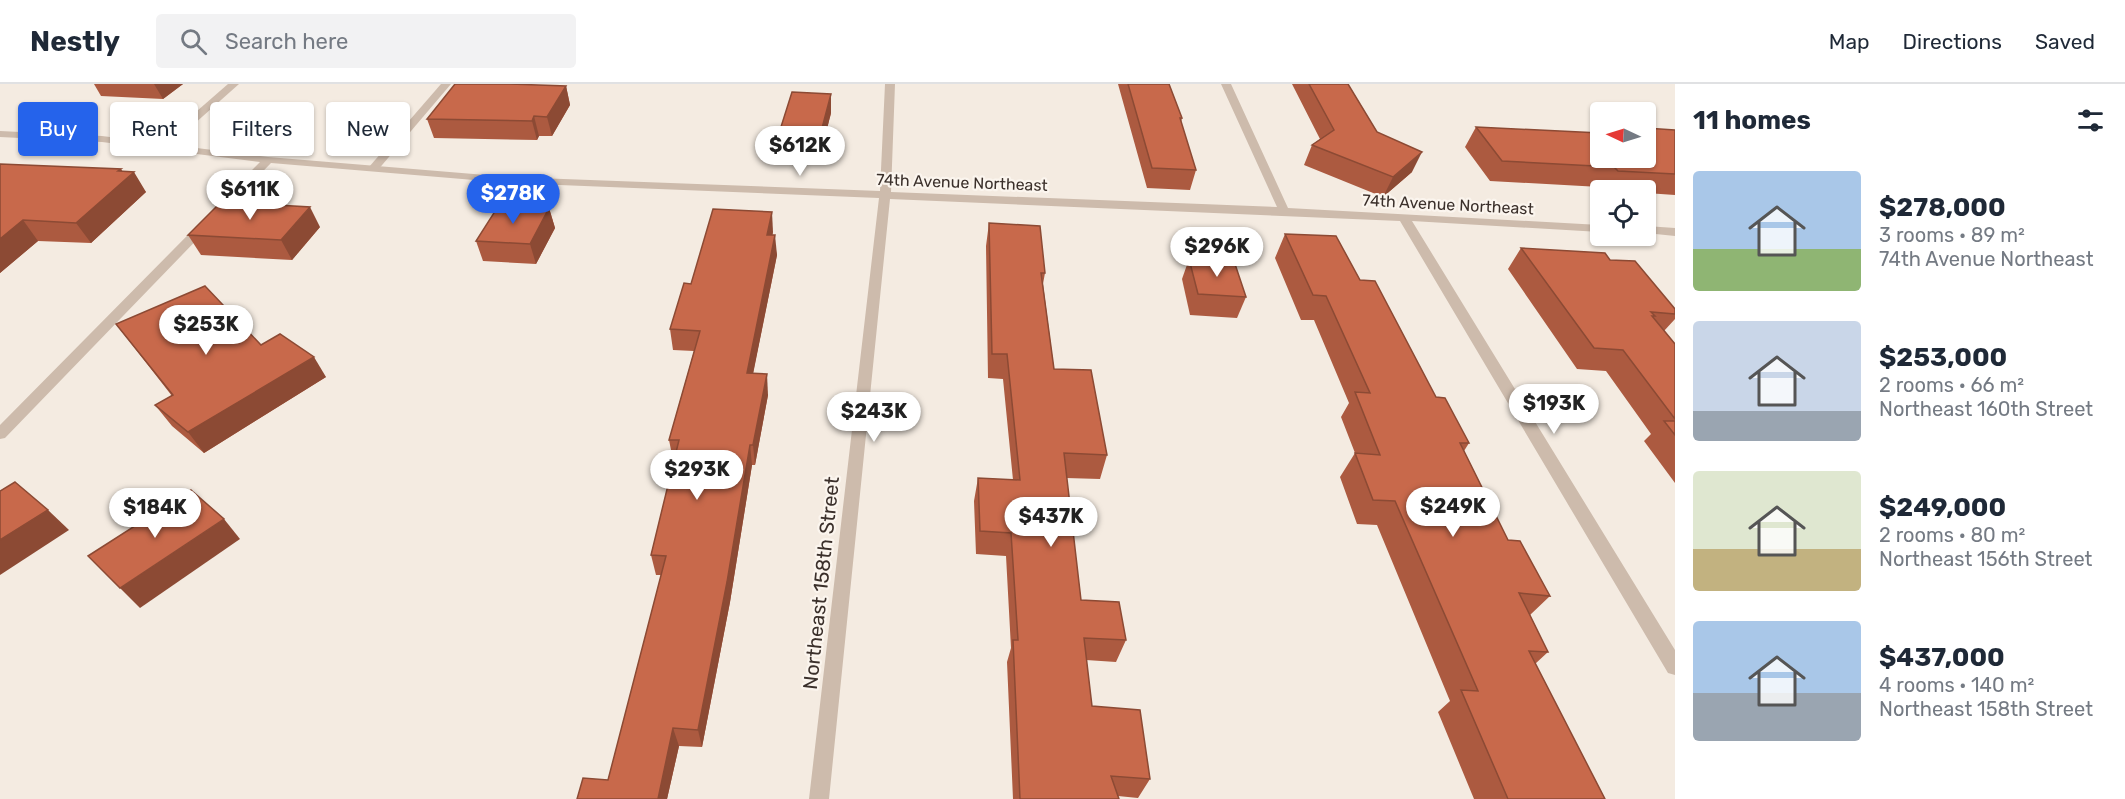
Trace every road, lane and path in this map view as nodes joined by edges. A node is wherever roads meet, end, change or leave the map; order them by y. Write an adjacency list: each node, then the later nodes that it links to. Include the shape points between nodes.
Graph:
1 (234, 84): 5 (street)
2 (446, 84): 10 (street)
3 (890, 84): 11 (street, Northeast 158th Street)
4 (1226, 84): 12 (street)
5 (198, 116)
6 (0, 134): 7 (street, 74th Avenue Northeast)
7 (110, 140)
8 (198, 151): 9 (street, 74th Avenue Northeast)
9 (268, 160): 10 (street, 74th Avenue Northeast); 17 (street)
10 (373, 169): 11 (street, 74th Avenue Northeast, via 510,180)
11 (885, 196): 12 (street, 74th Avenue Northeast); 19 (street, Northeast 158th Street)
12 (1284, 211): 13 (street, 74th Avenue Northeast)
13 (1405, 219): 14 (street, 74th Avenue Northeast); 18 (street)
14 (1590, 228)
15 (1656, 231): 16 (street)
16 (1675, 232)
17 (0, 434)
18 (1675, 667)
19 (819, 799)

